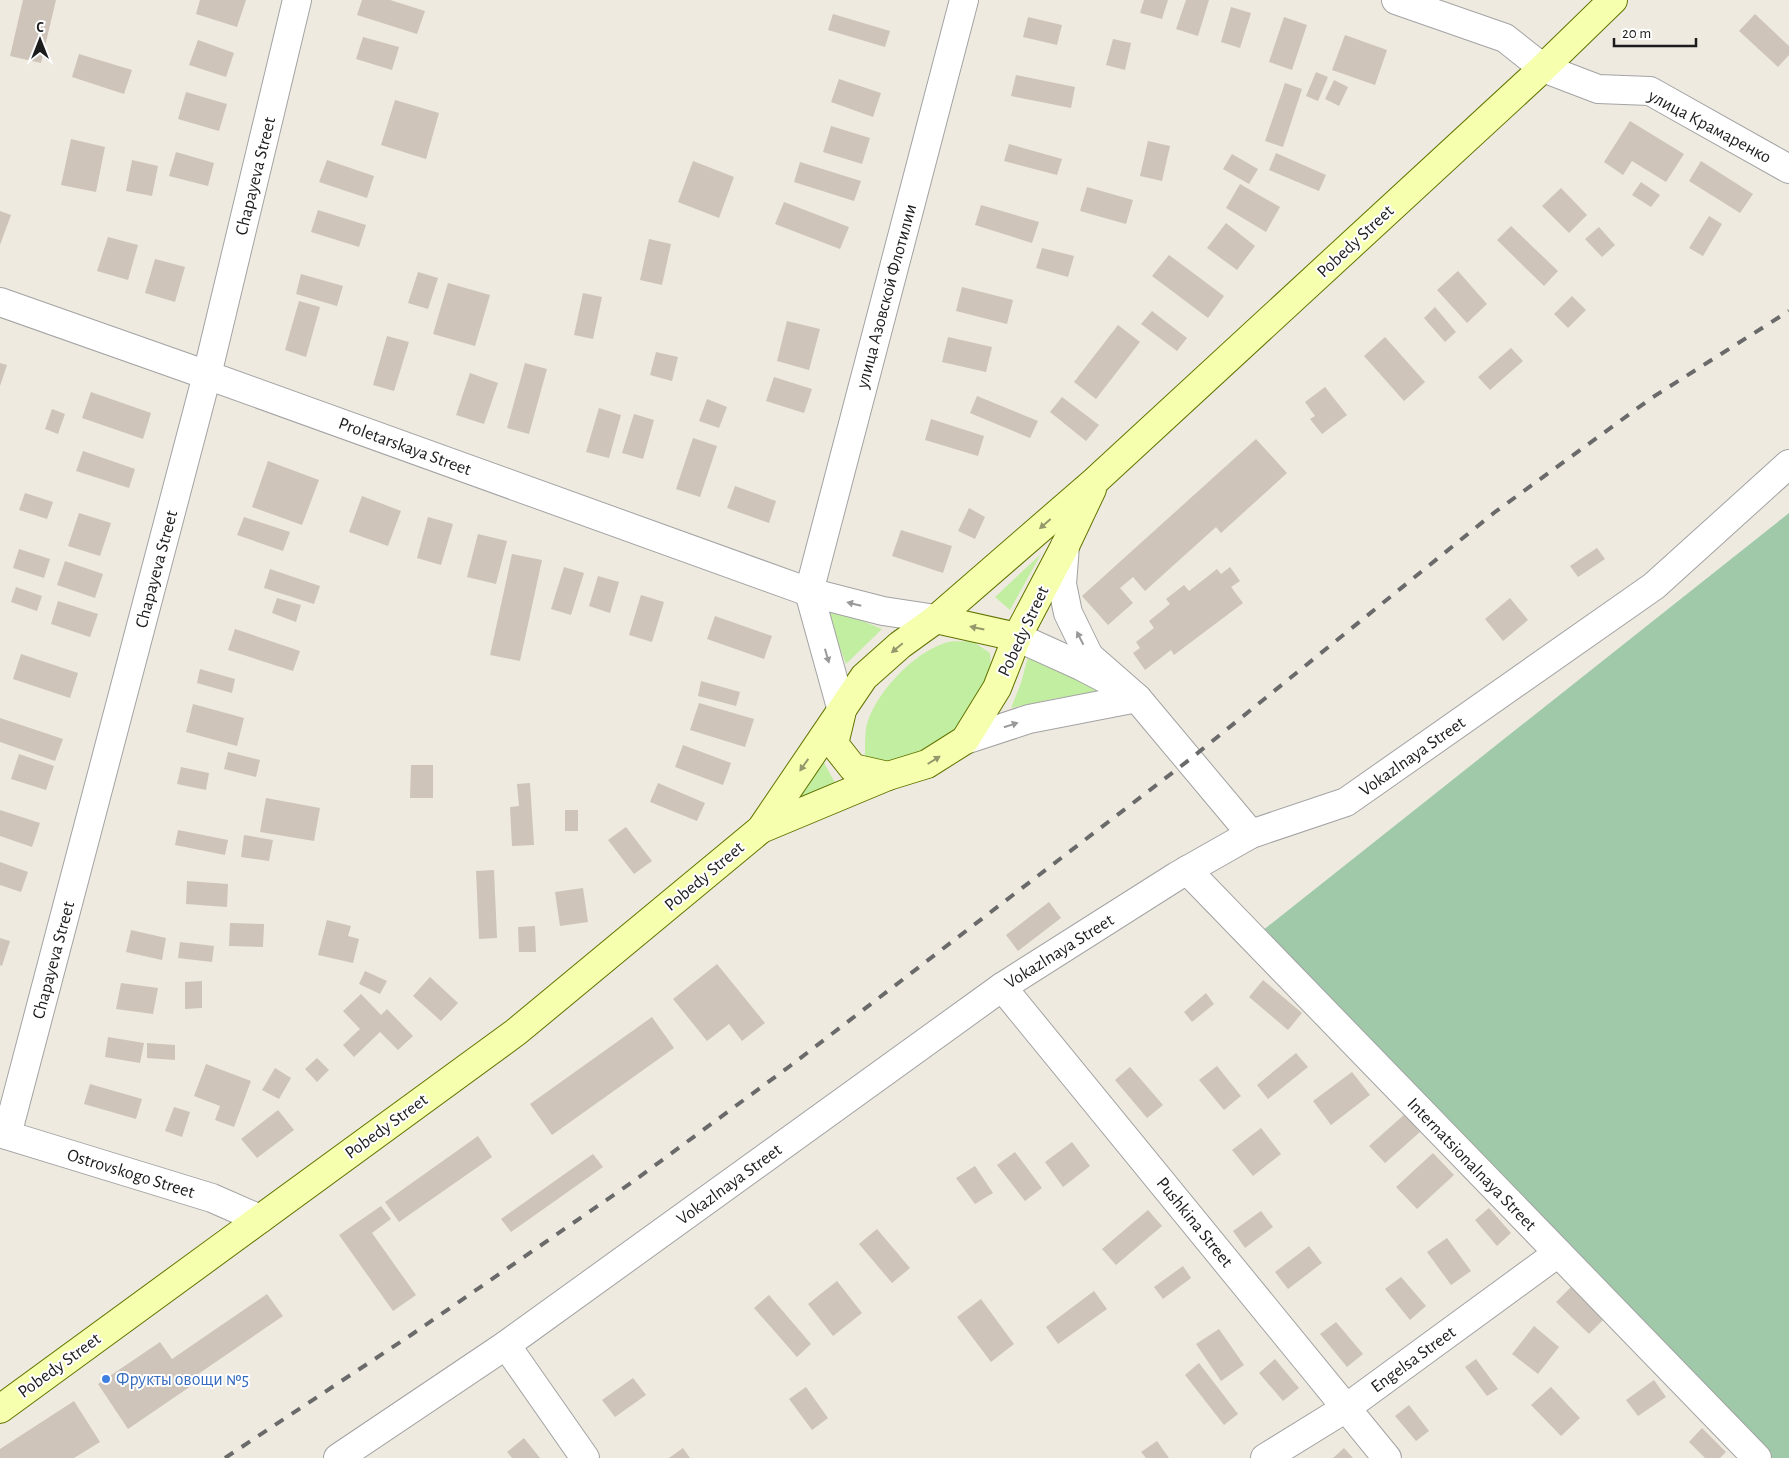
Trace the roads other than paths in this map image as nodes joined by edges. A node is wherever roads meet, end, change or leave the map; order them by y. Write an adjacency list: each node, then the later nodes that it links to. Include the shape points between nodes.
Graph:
1 (297, 0): 8 (street, Chapayeva Street)
2 (964, 0): 12 (street, улица Азовской Флотилии)
3 (1613, 0): 5 (street, Pobedy Street)
4 (1407, 2): 5 (street, улица Крамаренко, via 1505,38)
5 (1543, 68): 6 (street, улица Крамаренко, via 1598,89 1650,90); 10 (street, Pobedy Street)
6 (1789, 169)
7 (0, 302): 8 (street, Proletarskaya Street)
8 (207, 375): 12 (street, Proletarskaya Street); 23 (street, Chapayeva Street)
9 (1789, 464): 20 (street, Vokazlnaya Street, via 1654,586 1346,802)
10 (1096, 481): 11 (street, Pobedy Street); 13 (street, Pobedy Street, one-way to 13)
11 (1065, 546): 14 (street, Pobedy Street); 15 (street, one-way to 11, via 1089,656 1068,614 1062,584)
12 (809, 592): 13 (street, Proletarskaya Street, one-way to 12, via 883,611); 16 (street, one-way to 16)
13 (936, 619): 14 (street, one-way to 13); 16 (street, Pobedy Street, one-way to 16, via 864,676)
14 (1017, 637): 15 (street, via 1082,666); 17 (street, Pobedy Street, via 996,688)
15 (1137, 698): 17 (street, one-way to 15, via 1029,720); 20 (street)
16 (842, 711): 18 (street, via 834,744 853,768); 19 (street, Pobedy Street, one-way to 19)
17 (965, 740): 18 (street, Pobedy Street, one-way to 17, via 927,764)
18 (888, 776): 19 (street, Pobedy Street)
19 (760, 829): 24 (street, Pobedy Street, via 516,1032)
20 (1251, 834): 21 (street, Vokazlnaya Street)
21 (1187, 870): 22 (street, Vokazlnaya Street); 25 (street, Internatsionalnaya Street)
22 (1002, 987): 26 (street, Vokazlnaya Street); 28 (street, Pushkina Street)
23 (4, 1134): 24 (street, Ostrovskogo Street, via 212,1198)
24 (260, 1219): 27 (street, Pobedy Street)
25 (1558, 1253): 28 (street, Engelsa Street); 33 (street, Internatsionalnaya Street)
26 (506, 1345): 29 (street, Vokazlnaya Street); 30 (street)
27 (0, 1408)
28 (1346, 1408): 31 (street, Engelsa Street); 32 (street, Pushkina Street)
29 (338, 1458)
30 (585, 1458)
31 (1265, 1458)
32 (1388, 1458)
33 (1757, 1458)

